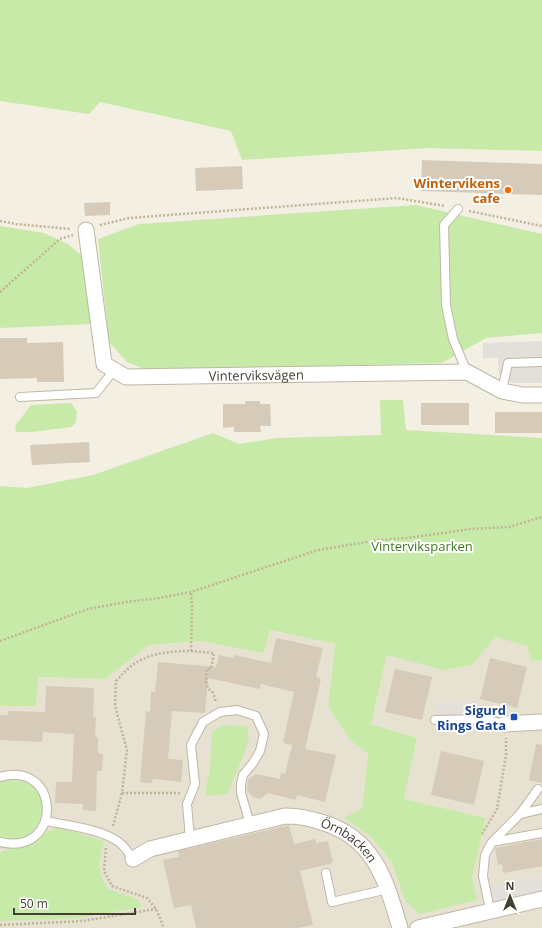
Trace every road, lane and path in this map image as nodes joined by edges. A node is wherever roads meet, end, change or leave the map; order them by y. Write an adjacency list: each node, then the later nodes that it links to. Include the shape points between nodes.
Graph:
1 (458, 209): 3 (path); 4 (path, via 397,198 129,218); 8 (lane, via 444,225 446,305 453,339)
2 (0, 221): 4 (path)
3 (542, 226)
4 (86, 230): 5 (path, via 60,239); 7 (street, via 104,364)
5 (0, 292)
6 (542, 362): 9 (lane, via 508,363)
7 (114, 370): 8 (street, Vinterviksvägen, via 126,377); 11 (lane, via 96,392)
8 (467, 372): 9 (street, Vinterviksvägen)
9 (502, 391): 10 (street, Vinterviksvägen)
10 (542, 395)
11 (20, 397)
12 (542, 517): 13 (path, via 509,527 379,540 318,550)
13 (191, 592): 14 (path, via 88,609); 15 (path)
14 (0, 642)
15 (191, 651): 16 (path, via 214,653 211,669 207,669 206,682); 23 (path, via 166,651 149,657 130,666 116,681 115,706 127,750)
16 (220, 712): 24 (lane, via 203,722 191,745 195,784); 29 (lane, via 237,710 256,716 264,734 260,751 243,775 241,784)
17 (436, 720): 19 (lane, via 482,719)
18 (542, 722): 19 (street)
19 (505, 724)
20 (506, 755): 28 (path, via 497,809)
21 (0, 777): 27 (lane, via 8,774 20,775 31,779 40,787 48,809)
22 (538, 789): 26 (lane)
23 (122, 793): 24 (path); 31 (path)
24 (191, 794): 32 (lane, via 187,804)
25 (542, 809): 26 (lane)
26 (520, 814): 34 (lane)
27 (46, 821): 31 (lane, Örnbacken); 33 (lane, via 39,833 28,841 14,844)
28 (488, 822)
29 (250, 824): 32 (street, Örnbacken); 37 (street, Örnbacken, via 285,816 300,816 334,825 363,845 381,871)
30 (542, 833): 34 (lane)
31 (109, 835): 35 (lane, Örnbacken, via 121,843); 39 (path, via 104,855 104,871 112,886 147,898)
32 (190, 839): 35 (street, Örnbacken, via 150,849)
33 (0, 842)
34 (492, 842): 40 (lane, via 485,855 483,876)
35 (133, 859)
36 (326, 873): 37 (lane, via 332,902)
37 (388, 889): 43 (street, Örnbacken)
38 (542, 899): 40 (street)
39 (156, 909): 41 (path, via 82,921); 42 (path)
40 (490, 910): 44 (street)
41 (0, 925)
42 (164, 928)
43 (400, 928)
44 (418, 928)

